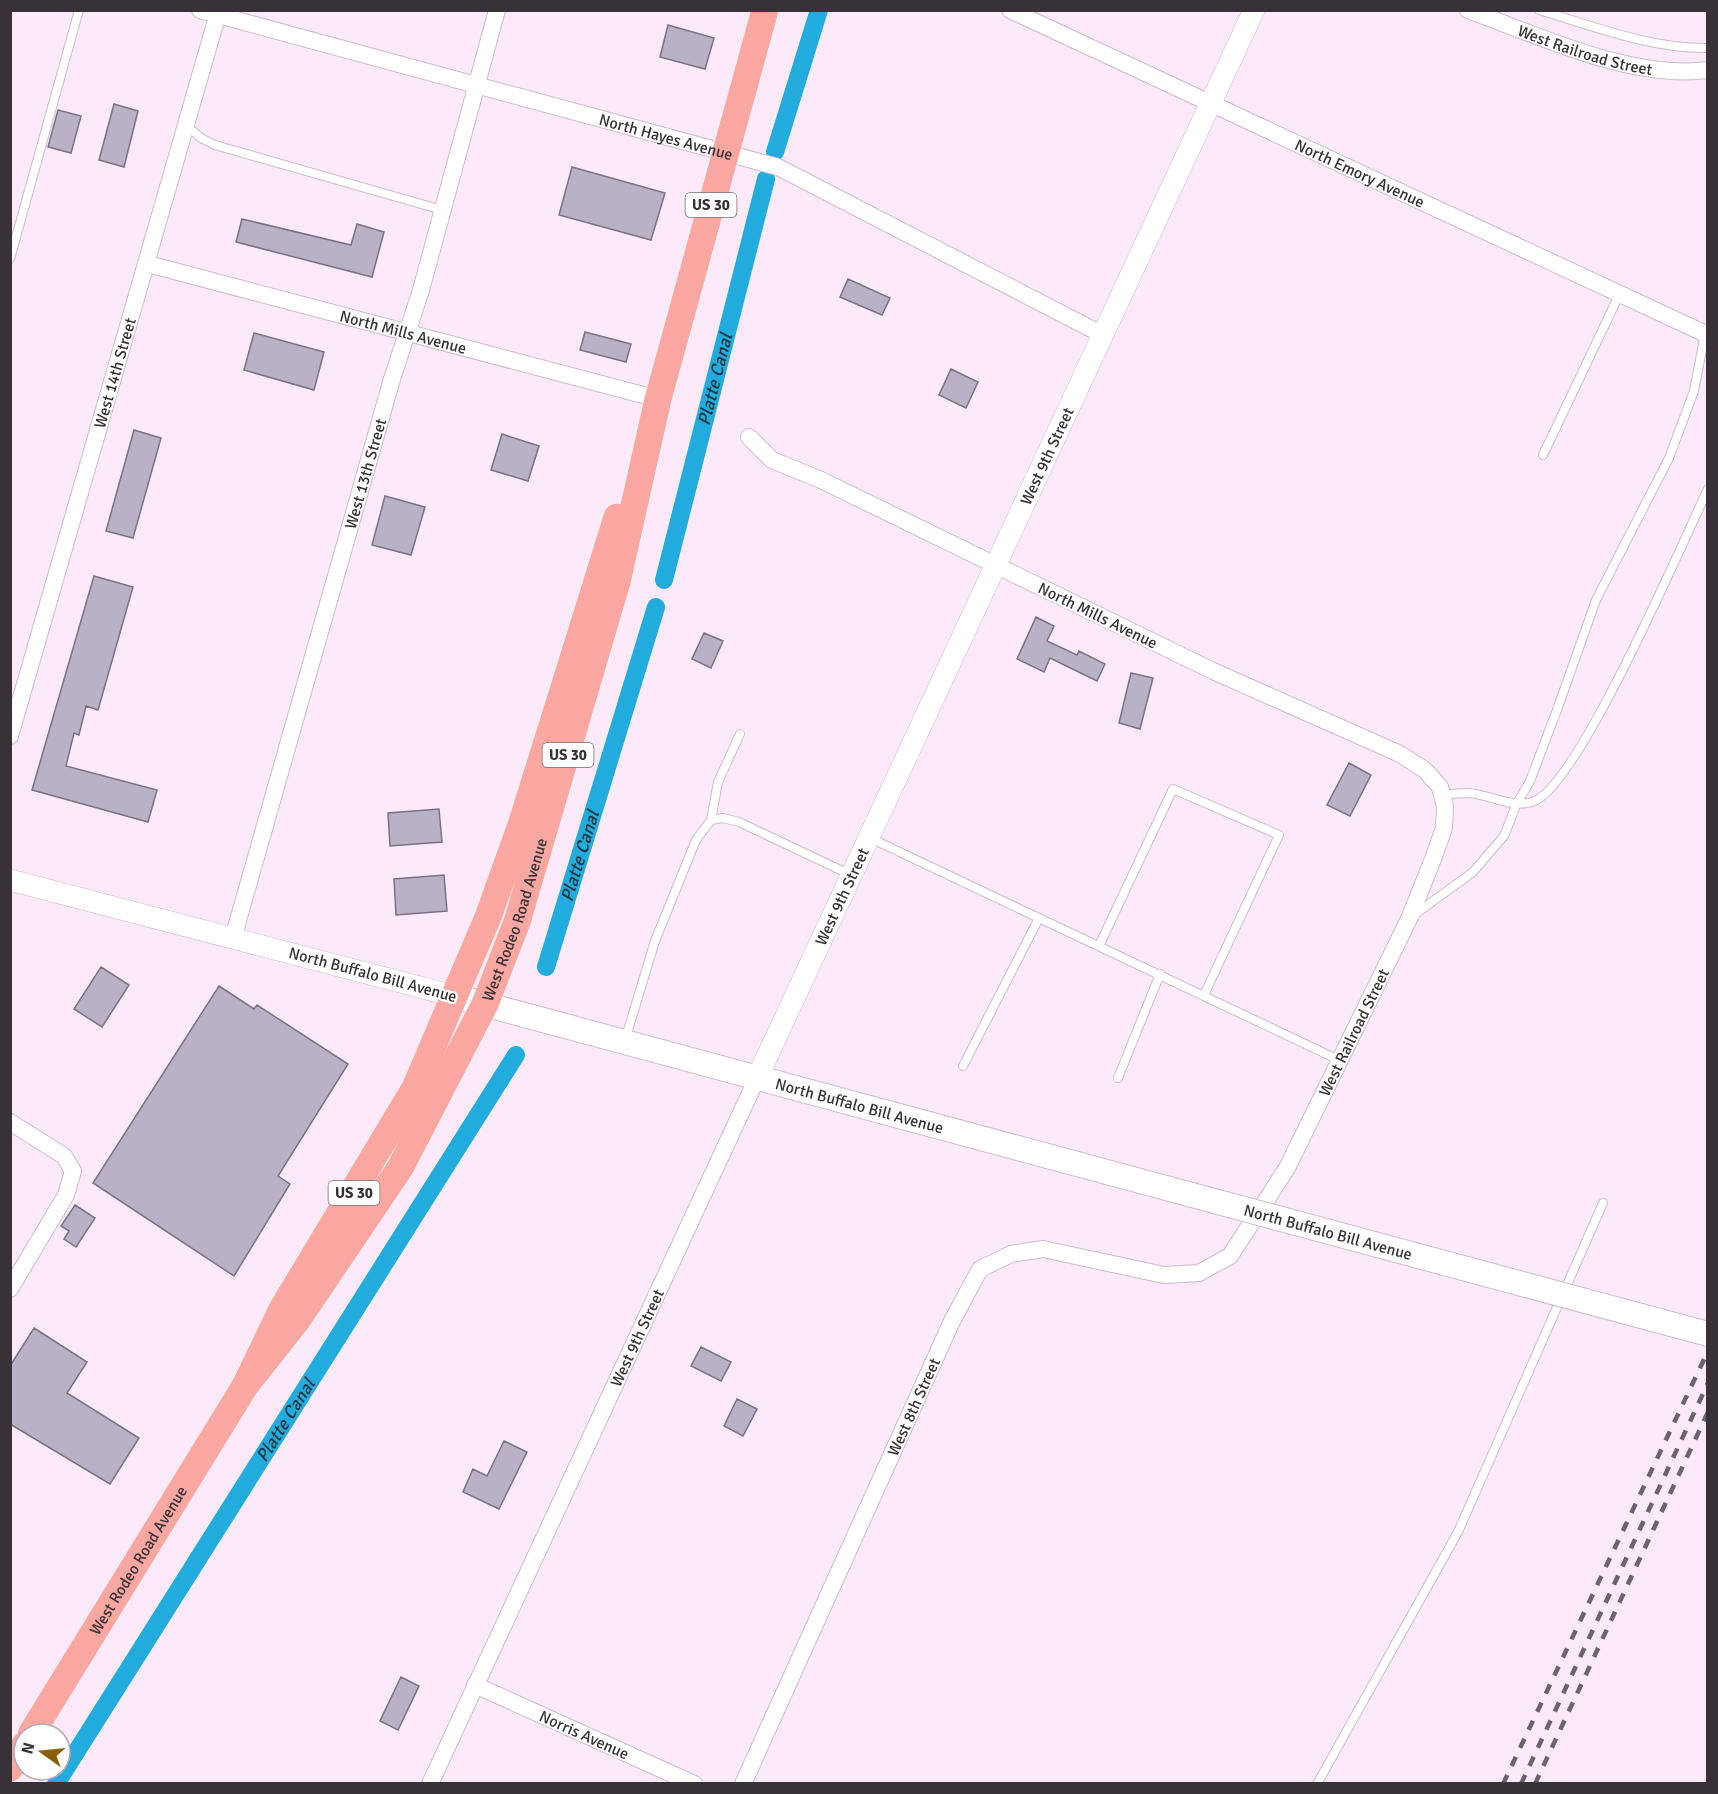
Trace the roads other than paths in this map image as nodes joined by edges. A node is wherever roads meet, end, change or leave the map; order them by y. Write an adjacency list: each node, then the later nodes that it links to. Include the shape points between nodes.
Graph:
1 (79, 10): 17 (lane)
2 (200, 10): 9 (street, North Hayes Avenue)
3 (497, 10): 12 (street, West 13th Street)
4 (765, 10): 15 (main road, West Rodeo Road Avenue / US 30)
5 (1010, 10): 13 (street, North Emory Avenue)
6 (1254, 10): 13 (street, West 9th Street)
7 (1468, 10): 11 (street, West Railroad Street, via 1636,67)
8 (1539, 10): 10 (lane, via 1640,39 1685,49)
9 (218, 13): 12 (street, North Hayes Avenue); 14 (street, West 14th Street)
10 (1707, 48)
11 (1707, 70)
12 (476, 86): 15 (street, North Hayes Avenue); 16 (street, West 13th Street)
13 (1210, 105): 19 (street, North Emory Avenue); 21 (street, West 9th Street)
14 (187, 126): 16 (lane, via 215,145); 18 (street, West 14th Street)
15 (725, 152): 21 (street, North Hayes Avenue, via 778,167); 23 (main road, West Rodeo Road Avenue / US 30)
16 (442, 210): 20 (street, West 13th Street)
17 (10, 259)
18 (148, 264): 20 (street, North Mills Avenue); 29 (street, West 14th Street)
19 (1620, 293): 22 (street, North Emory Avenue); 25 (lane)
20 (407, 333): 23 (street, North Mills Avenue); 38 (street, West 13th Street)
21 (1103, 335): 27 (street, West 9th Street)
22 (1706, 335): 31 (lane, via 1694,391 1669,458 1596,600 1554,720)
23 (658, 399): 42 (main road, West Rodeo Road Avenue / US 30, via 596,577 522,822); 43 (main road, West Rodeo Road Avenue / US 30, via 618,582 545,835)
24 (749, 437): 27 (street, North Mills Avenue, via 772,459)
25 (1543, 455)
26 (1707, 489): 31 (lane, via 1594,727 1559,782 1534,802)
27 (996, 565): 30 (street, North Mills Avenue, via 1213,671 1400,754 1425,770); 33 (street, West 9th Street)
28 (740, 734): 32 (lane, via 718,782)
29 (10, 736)
30 (1442, 795): 31 (lane, via 1470,794); 37 (street, West Railroad Street, via 1444,828)
31 (1517, 803): 37 (lane, via 1504,836 1473,872)
32 (711, 820): 34 (lane, via 739,822); 44 (lane, via 696,840 655,941)
33 (869, 838): 34 (street, West 9th Street); 36 (lane)
34 (851, 875): 47 (street, West 9th Street)
35 (10, 880): 38 (street, North Buffalo Bill Avenue)
36 (1039, 918): 39 (lane); 46 (lane)
37 (1408, 919): 45 (street, West Railroad Street)
38 (233, 938): 42 (street, North Buffalo Bill Avenue)
39 (1099, 946): 40 (lane); 41 (lane, via 1173,789 1279,835)
40 (1160, 974): 41 (lane); 48 (lane)
41 (1204, 995): 45 (lane)
42 (454, 996): 43 (main road, North Buffalo Bill Avenue); 54 (main road, West Rodeo Road Avenue / US 30, via 415,1088 282,1309)
43 (485, 1004): 44 (main road, North Buffalo Bill Avenue); 54 (main road, West Rodeo Road Avenue / US 30, via 400,1168 298,1319)
44 (625, 1040): 47 (main road, North Buffalo Bill Avenue)
45 (1339, 1060): 51 (street, West Railroad Street, via 1287,1168)
46 (963, 1066)
47 (758, 1076): 53 (main road, North Buffalo Bill Avenue, bridge); 55 (street, West 9th Street)
48 (1118, 1078)
49 (10, 1122): 52 (street, via 64,1156 73,1171 66,1195)
50 (1603, 1203): 60 (lane, via 1458,1532)
51 (1230, 1256): 59 (street, West 8th Street, via 1200,1273 1164,1275 1043,1249 1011,1254 980,1269 951,1321)
52 (10, 1289)
53 (1707, 1334)
54 (245, 1386): 56 (main road, West Rodeo Road Avenue / US 30)
55 (475, 1685): 57 (street, West 9th Street); 58 (street, Norris Avenue)
56 (38, 1722)
57 (430, 1784)
58 (694, 1784)
59 (742, 1784)
60 (1317, 1784)

